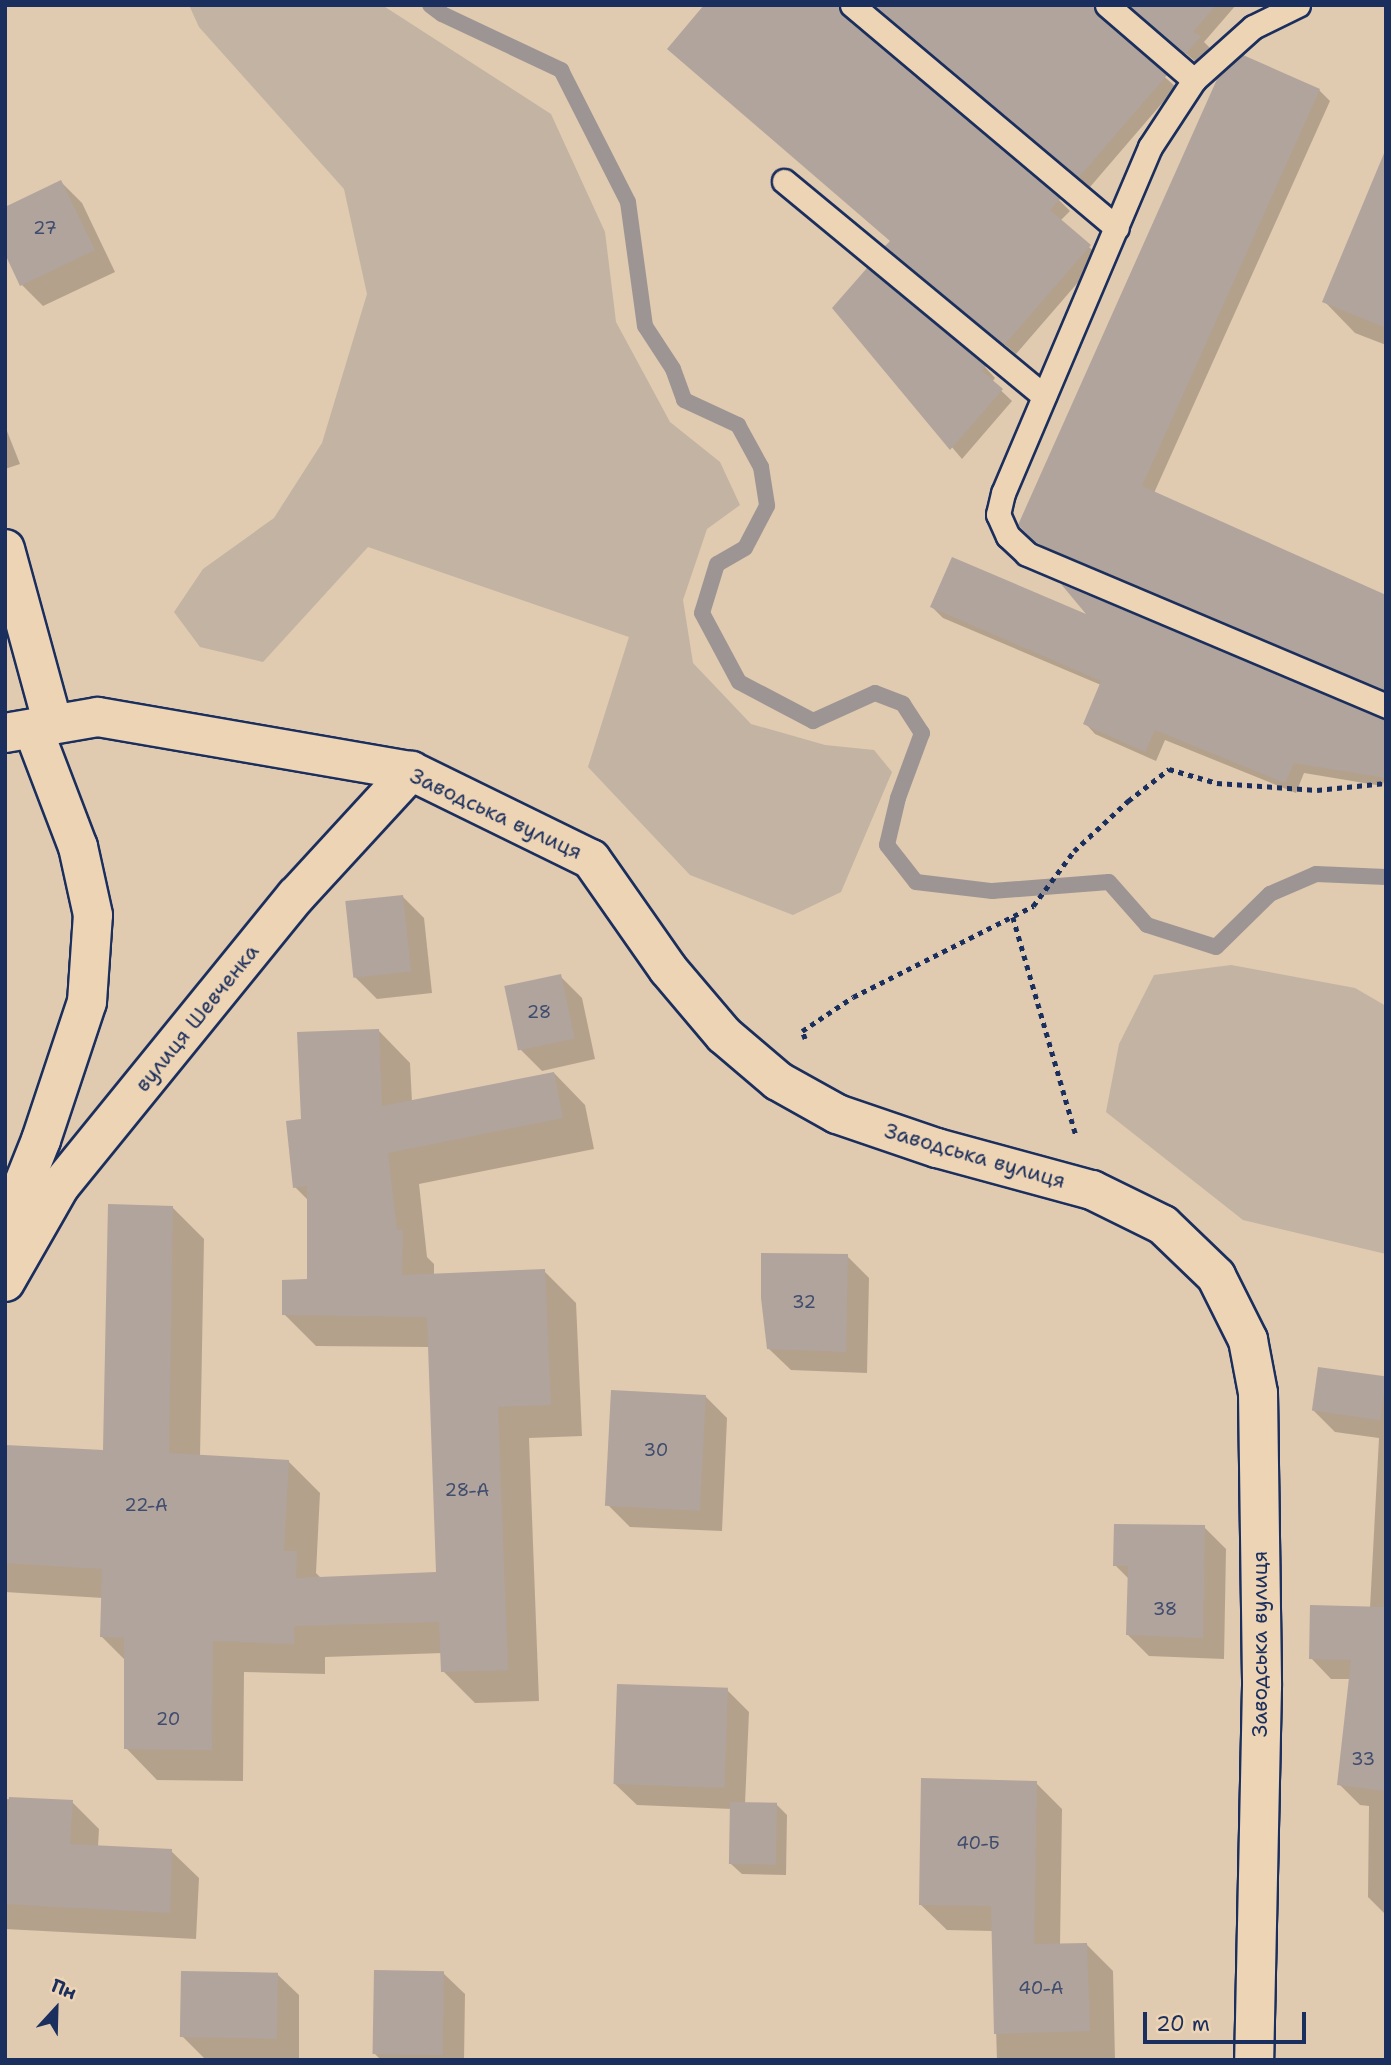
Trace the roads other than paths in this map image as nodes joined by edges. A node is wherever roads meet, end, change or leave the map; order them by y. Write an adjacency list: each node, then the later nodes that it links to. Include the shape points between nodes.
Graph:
1 (852, 5): 6 (lane)
2 (1107, 5): 4 (lane)
3 (1298, 5): 4 (lane, via 1254,27)
4 (1194, 80): 6 (lane, via 1150,146)
5 (784, 181): 7 (lane)
6 (1117, 228): 7 (lane)
7 (1044, 396): 9 (lane, via 1003,493 999,513 1007,536 1027,554)
8 (5, 549): 10 (street)
9 (1386, 706)
10 (30, 729): 11 (street, Заводська вулиця, via 98,717); 12 (street, via 78,847 93,915 87,1002)
11 (411, 771): 13 (street, вулиця Шевченка, via 296,896 68,1175); 14 (street, Заводська вулиця, via 590,859 668,970 724,1035 778,1081 862,1123 1092,1191 1163,1225 1216,1276 1248,1340 1258,1393 1262,1686)
12 (5, 1230)
13 (5, 1282)
14 (1254, 2060)

